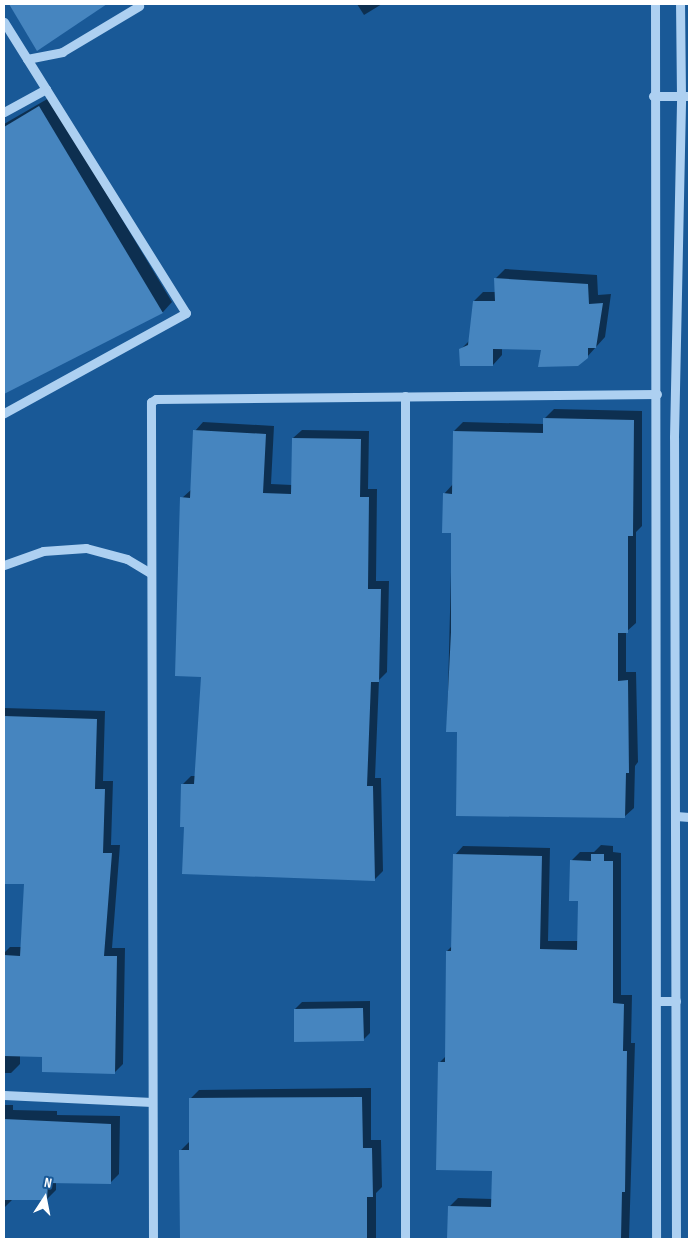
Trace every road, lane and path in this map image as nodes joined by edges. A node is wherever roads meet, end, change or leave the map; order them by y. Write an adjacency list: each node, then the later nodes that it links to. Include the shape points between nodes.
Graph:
1 (655, 4): 7 (street)
2 (680, 4): 8 (street)
3 (139, 6): 5 (street, via 62,52)
4 (4, 22): 5 (street)
5 (27, 59): 6 (street)
6 (46, 89): 9 (street); 12 (street, via 186,313)
7 (653, 96): 8 (street); 10 (street)
8 (685, 96): 15 (street, via 674,437)
9 (4, 112)
10 (658, 394): 11 (street); 17 (street)
11 (406, 396): 14 (street, via 156,399 149,412); 22 (street)
12 (4, 413)
13 (4, 565): 14 (street, via 43,551 86,548 127,559)
14 (150, 573): 20 (street)
15 (676, 816): 16 (street); 18 (street)
16 (689, 817)
17 (656, 1001): 18 (street); 23 (street)
18 (676, 1001): 24 (street)
19 (4, 1095): 20 (street)
20 (152, 1102): 21 (street)
21 (152, 1239)
22 (405, 1239)
23 (656, 1239)
24 (676, 1239)

